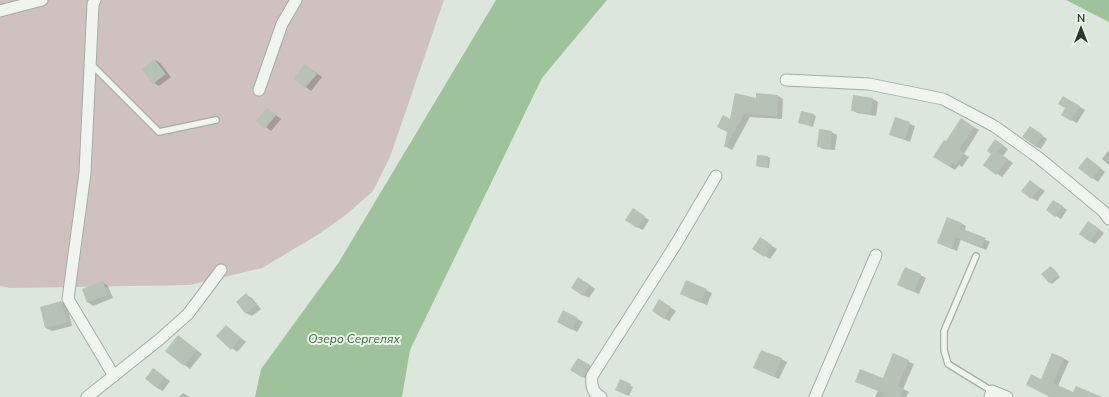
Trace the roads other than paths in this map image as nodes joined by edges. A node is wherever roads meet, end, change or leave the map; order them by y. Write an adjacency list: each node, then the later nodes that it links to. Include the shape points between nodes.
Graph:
1 (42, 0): 4 (street)
2 (95, 0): 5 (street)
3 (296, 0): 7 (street, via 282,24)
4 (0, 11)
5 (91, 64): 8 (lane, via 159,132); 14 (street, via 85,173 68,299)
6 (786, 80): 10 (street, via 869,84 943,99 994,126 1039,158)
7 (259, 90)
8 (216, 120)
9 (716, 176): 17 (street, via 592,376 591,385)
10 (1109, 219)
11 (876, 255): 18 (street)
12 (976, 256): 15 (lane, via 944,331 944,350 948,364)
13 (221, 270): 14 (street, via 188,314)
14 (114, 376): 16 (street)
15 (991, 394): 19 (street)
16 (87, 397)
17 (601, 397)
18 (815, 397)
19 (1007, 397)

